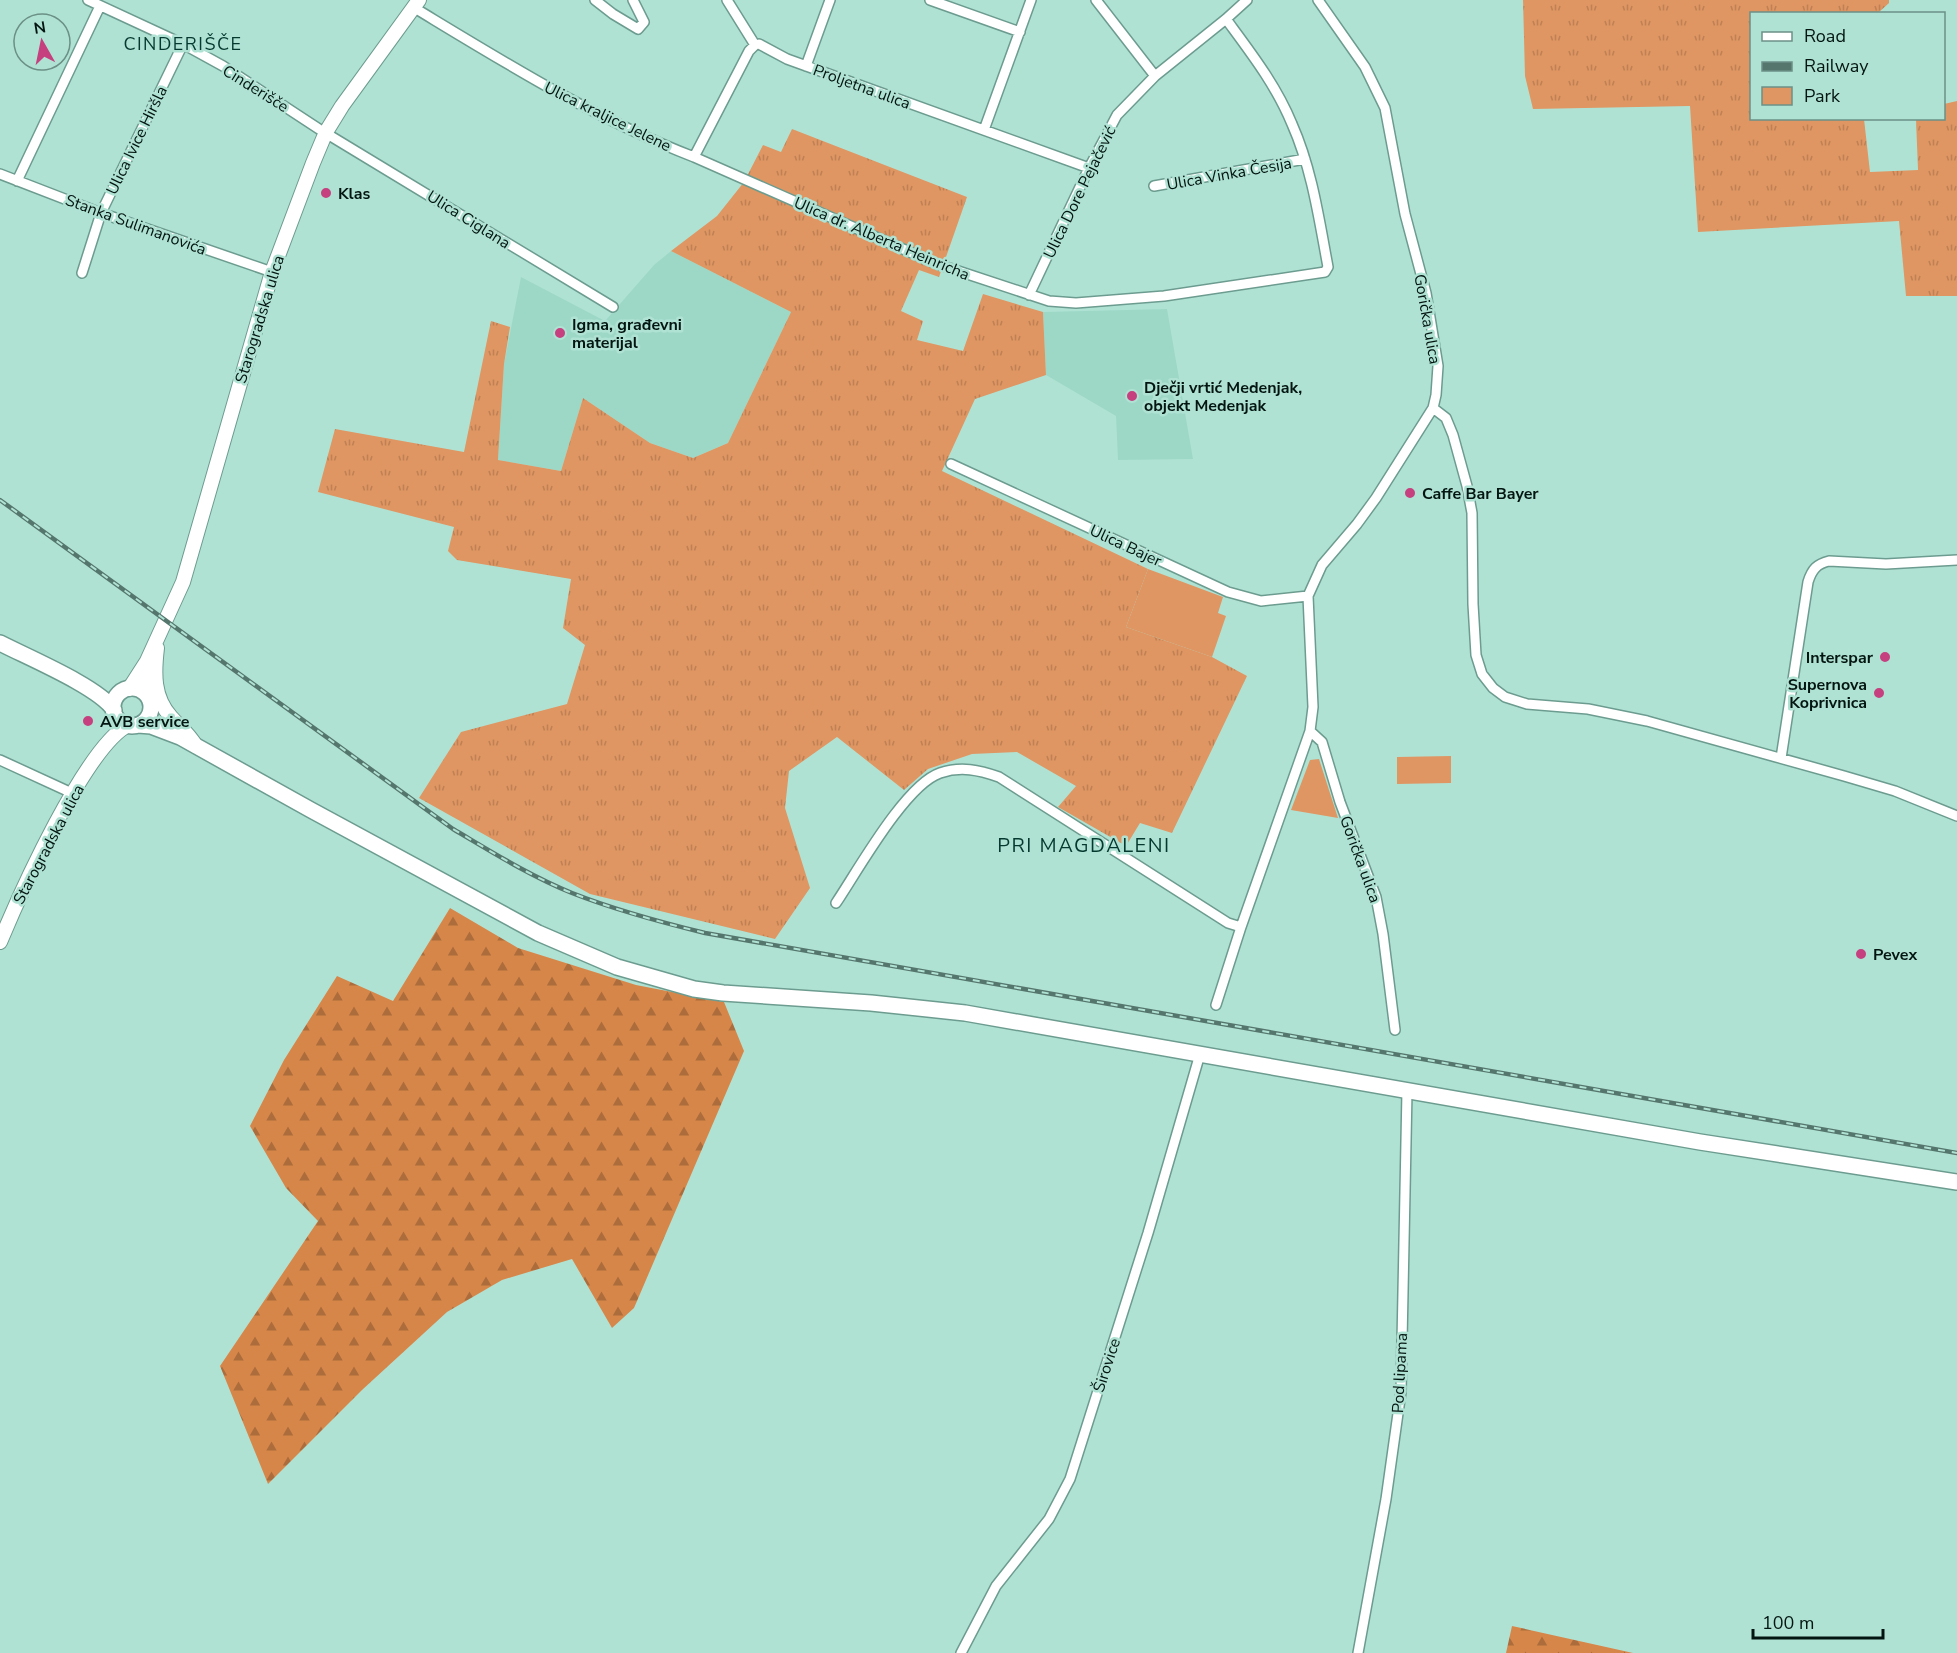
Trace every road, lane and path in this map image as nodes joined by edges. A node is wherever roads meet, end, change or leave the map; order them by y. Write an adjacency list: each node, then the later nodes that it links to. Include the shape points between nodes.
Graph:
1 (88, 0): 12 (street, Cinderišče)
2 (595, 0): 3 (street, via 638,29 644,22)
3 (633, 0)
4 (727, 0): 16 (street)
5 (830, 0): 17 (street, Proljetna ulica)
6 (930, 0): 14 (street)
7 (1031, 0): 14 (street)
8 (1096, 0): 18 (street)
9 (1246, 0): 13 (street, Ulica Dore Pejačević)
10 (1318, 0): 33 (street, Gorička ulica, via 1365,67 1388,117 1405,214 1431,318 1438,366)
11 (411, 2): 20 (main road, Starogradska ulica); 21 (street, Ulica kraljice Jelene, via 536,81)
12 (100, 6): 15 (street, Cinderišče); 25 (street)
13 (1226, 19): 18 (street, Ulica Dore Pejačević); 22 (street, Ulica Vinka Česija, via 1274,88)
14 (1020, 32): 19 (street)
15 (183, 44): 20 (street, Cinderišče); 27 (street, Ulica Ivice Hiršla)
16 (755, 45): 17 (street, via 763,45); 21 (street)
17 (806, 66): 19 (street, Proljetna ulica)
18 (1155, 76): 23 (street, Ulica Dore Pejačević, via 1117,115)
19 (984, 130): 23 (street, Proljetna ulica)
20 (326, 132): 28 (main road, Starogradska ulica); 32 (street, Ulica Ciglana)
21 (694, 157): 31 (street, Ulica dr. Alberta Heinricha, via 937,264)
22 (1305, 159): 26 (street, Ulica Vinka Česija); 29 (street, Ulica Vinka Česija, via 1328,267)
23 (1089, 168): 31 (street, Ulica Dore Pejačević)
24 (0, 174): 25 (street, Stanka Sulimanovića)
25 (17, 181): 27 (street, Stanka Sulimanovića)
26 (1154, 186)
27 (101, 213): 28 (street, Stanka Sulimanovića); 30 (street, Ulica Ivice Hiršla)
28 (272, 272): 37 (main road, Starogradska ulica, via 183,582)
29 (1325, 272): 31 (street, Ulica dr. Alberta Heinricha, via 1119,300 1076,303)
30 (82, 273)
31 (1029, 295)
32 (613, 307)
33 (1433, 408): 36 (street, Gorička ulica, via 1358,524 1322,565); 49 (street, via 1446,418 1463,468 1472,513 1476,655 1482,674 1492,687 1505,697 1527,704 1609,713)
34 (951, 464): 36 (street, Ulica Bajer, via 1228,592 1261,601)
35 (1957, 560): 49 (street, via 1886,564 1829,561 1815,567 1808,582)
36 (1308, 596): 45 (street, Gorička ulica, via 1313,707)
37 (158, 638): 39 (main road, Starogradska ulica); 47 (main road, via 158,695)
38 (0, 643): 40 (main road)
39 (147, 661): 41 (main road, Starogradska ulica); 42 (main road, Starogradska ulica, via 144,682)
40 (89, 688): 41 (main road); 43 (main road, via 107,701)
41 (124, 691): 42 (main road, via 135,689); 43 (main road, via 116,698)
42 (148, 701): 44 (main road, via 147,718); 46 (main road)
43 (114, 712): 44 (main road, via 118,719); 48 (main road, Starogradska ulica)
44 (133, 725): 46 (main road, via 151,726); 48 (main road, Starogradska ulica, via 115,734)
45 (1310, 731): 54 (street, Gorička ulica); 57 (street, Gorička ulica, via 1322,742 1376,897)
46 (180, 737): 47 (main road)
47 (196, 746): 58 (main road, via 537,933 654,979 723,993 955,1012)
48 (102, 748): 51 (main road, Starogradska ulica)
49 (1781, 758): 52 (street, via 1895,791)
50 (0, 760): 51 (street)
51 (74, 794): 55 (main road, Starogradska ulica)
52 (1957, 816)
53 (836, 903): 54 (street, via 896,813 917,789 937,774 975,769 999,777 1228,923)
54 (1241, 927): 56 (street, Gorička ulica)
55 (0, 942)
56 (1216, 1005)
57 (1395, 1030)
58 (1200, 1054): 59 (main road); 61 (street, Širovice, via 1070,1479 1049,1519 996,1586)
59 (1407, 1091): 60 (main road); 62 (street, Pod lipama, via 1401,1392)
60 (1957, 1182)
61 (961, 1653)
62 (1358, 1653)

